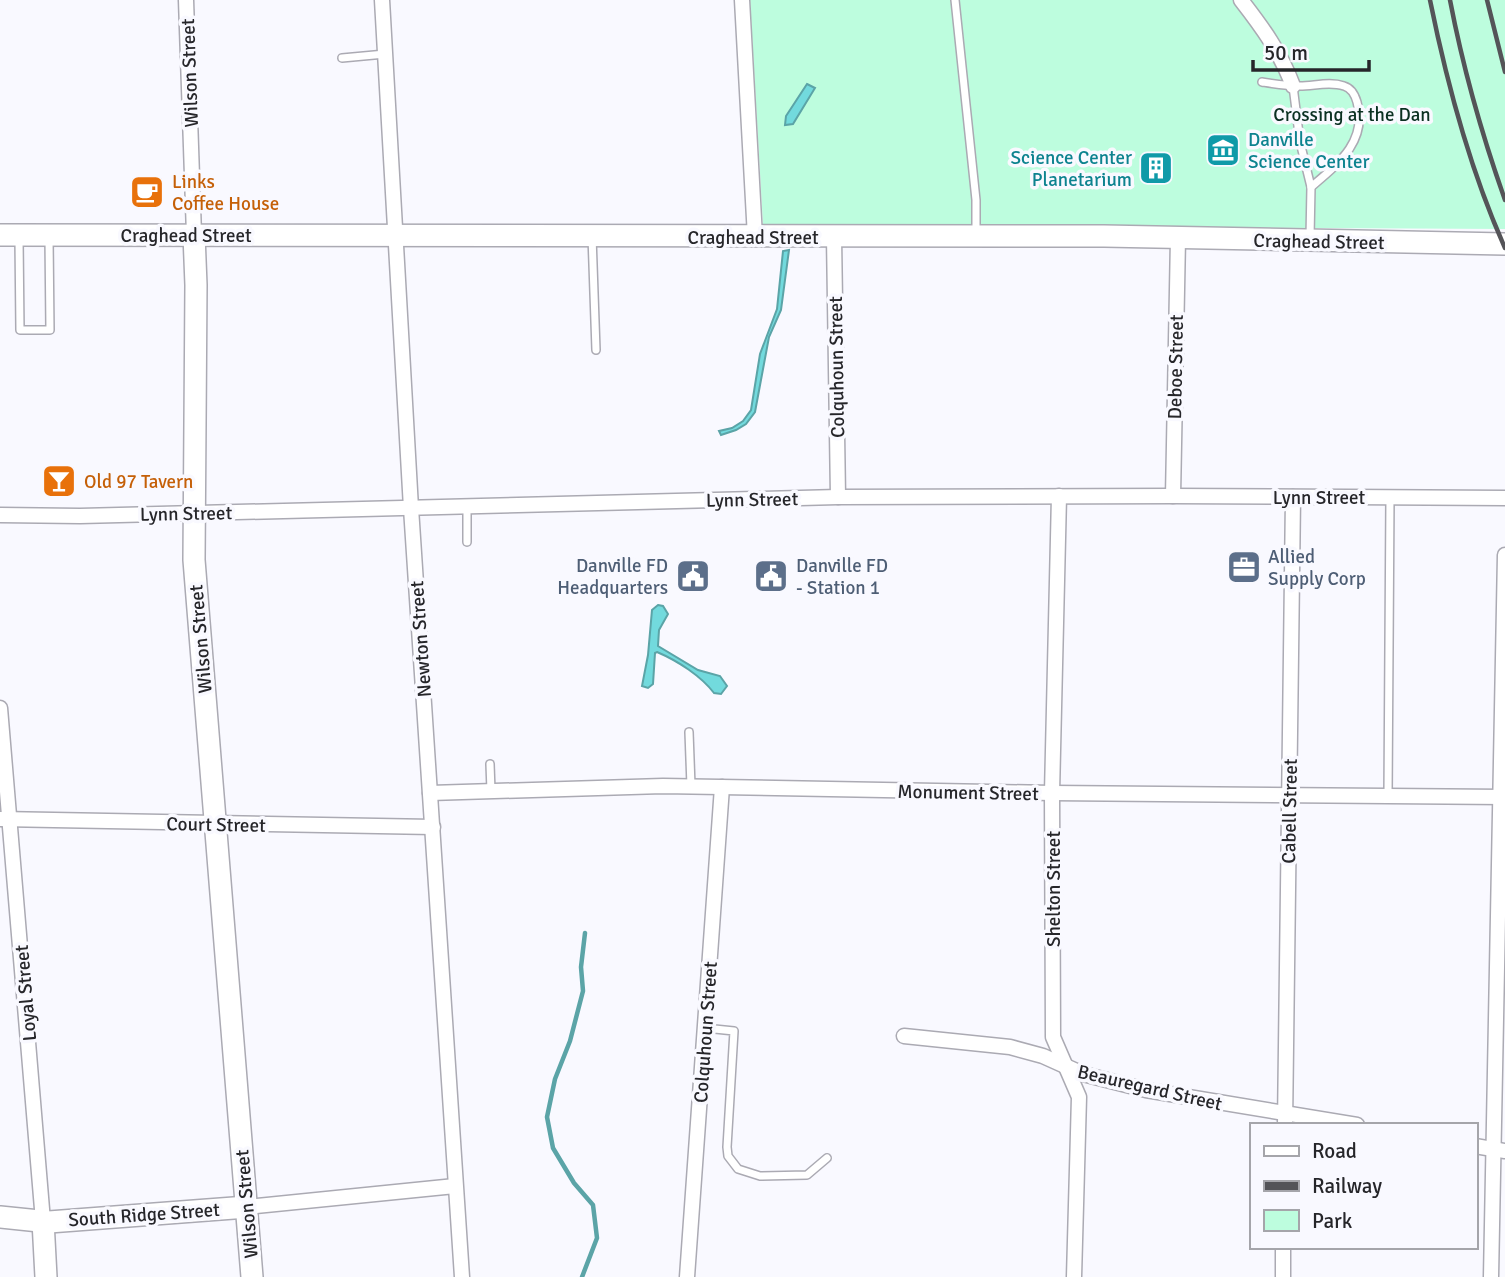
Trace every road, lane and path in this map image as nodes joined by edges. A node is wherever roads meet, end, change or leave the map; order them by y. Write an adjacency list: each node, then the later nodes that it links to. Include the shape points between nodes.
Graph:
1 (187, 0): 11 (street, Wilson Street)
2 (382, 0): 6 (street, Newton Street)
3 (742, 0): 16 (street)
4 (955, 0): 18 (lane)
5 (1241, 0): 9 (street, via 1284,62)
6 (385, 54): 7 (lane); 14 (street, Newton Street)
7 (342, 58)
8 (1262, 82): 9 (lane)
9 (1293, 86): 10 (lane); 10 (lane, via 1344,86 1355,94 1358,106 1359,122 1350,150)
10 (1311, 187): 20 (lane)
11 (194, 234): 13 (main road, Craghead Street); 14 (main road, Craghead Street); 31 (main road, Wilson Street)
12 (9, 235): 13 (main road, Craghead Street); 13 (lane, via 20,330 50,330)
13 (49, 235)
14 (394, 236): 15 (main road, Craghead Street); 30 (street, Newton Street)
15 (592, 236): 16 (main road, Craghead Street); 22 (lane)
16 (755, 237): 17 (main road, Craghead Street)
17 (834, 237): 18 (main road, Craghead Street); 25 (street, Colquhoun Street)
18 (976, 237): 19 (main road, Craghead Street)
19 (1178, 238): 20 (main road, Craghead Street); 24 (street, Deboe Street)
20 (1310, 241): 21 (main road, Craghead Street)
21 (1505, 244)
22 (596, 349)
23 (1059, 496): 24 (street, Lynn Street); 25 (street, Lynn Street); 42 (street, Shelton Street)
24 (1173, 496): 26 (street, Lynn Street)
25 (838, 497): 29 (street, Lynn Street)
26 (1293, 497): 27 (street, Lynn Street); 43 (street, Cabell Street)
27 (1390, 497): 28 (street, Lynn Street); 44 (lane)
28 (1505, 498)
29 (467, 506): 30 (street, Lynn Street); 33 (lane)
30 (411, 508): 31 (street, Lynn Street); 41 (street, Newton Street)
31 (194, 513): 32 (street, Lynn Street); 47 (main road, Wilson Street)
32 (0, 515)
33 (467, 542)
34 (1505, 555): 45 (street)
35 (0, 708): 46 (street, Loyal Street)
36 (689, 732): 38 (lane)
37 (490, 764): 40 (lane)
38 (691, 786): 39 (street, Monument Street); 40 (street, Monument Street)
39 (722, 787): 42 (street, Monument Street); 49 (street, Colquhoun Street)
40 (491, 792): 41 (street, Monument Street)
41 (430, 793): 48 (street, Newton Street)
42 (1052, 793): 43 (street, Monument Street); 51 (street, Shelton Street, via 1054,1037)
43 (1289, 796): 44 (street, Monument Street); 52 (street, Cabell Street)
44 (1388, 797): 45 (street, Monument Street)
45 (1503, 797): 55 (street)
46 (5, 820): 47 (street, Court Street); 60 (street, Loyal Street)
47 (216, 824): 48 (street, Court Street); 58 (main road, Wilson Street)
48 (433, 827): 57 (street, Newton Street)
49 (705, 1028): 56 (lane, via 734,1031 727,1147 733,1164 760,1176 807,1175); 65 (street, Colquhoun Street)
50 (904, 1036): 51 (street, Beauregard Street, via 1010,1047)
51 (1064, 1066): 52 (street, Beauregard Street, via 1146,1090); 66 (street, Shelton Street, via 1079,1097)
52 (1285, 1119): 53 (street, Beauregard Street)
53 (1333, 1123)
54 (1477, 1146): 55 (street)
55 (1499, 1150): 68 (street)
56 (827, 1158)
57 (455, 1186): 58 (street, South Ridge Street); 64 (street, Newton Street)
58 (247, 1207): 60 (main road, South Ridge Street); 63 (main road, Wilson Street)
59 (0, 1217): 60 (main road, South Ridge Street)
60 (43, 1221): 62 (main road, Loyal Street)
61 (1283, 1249): 67 (street)
62 (46, 1277)
63 (252, 1277)
64 (461, 1277)
65 (687, 1277)
66 (1074, 1277)
67 (1283, 1277)
68 (1492, 1277)

